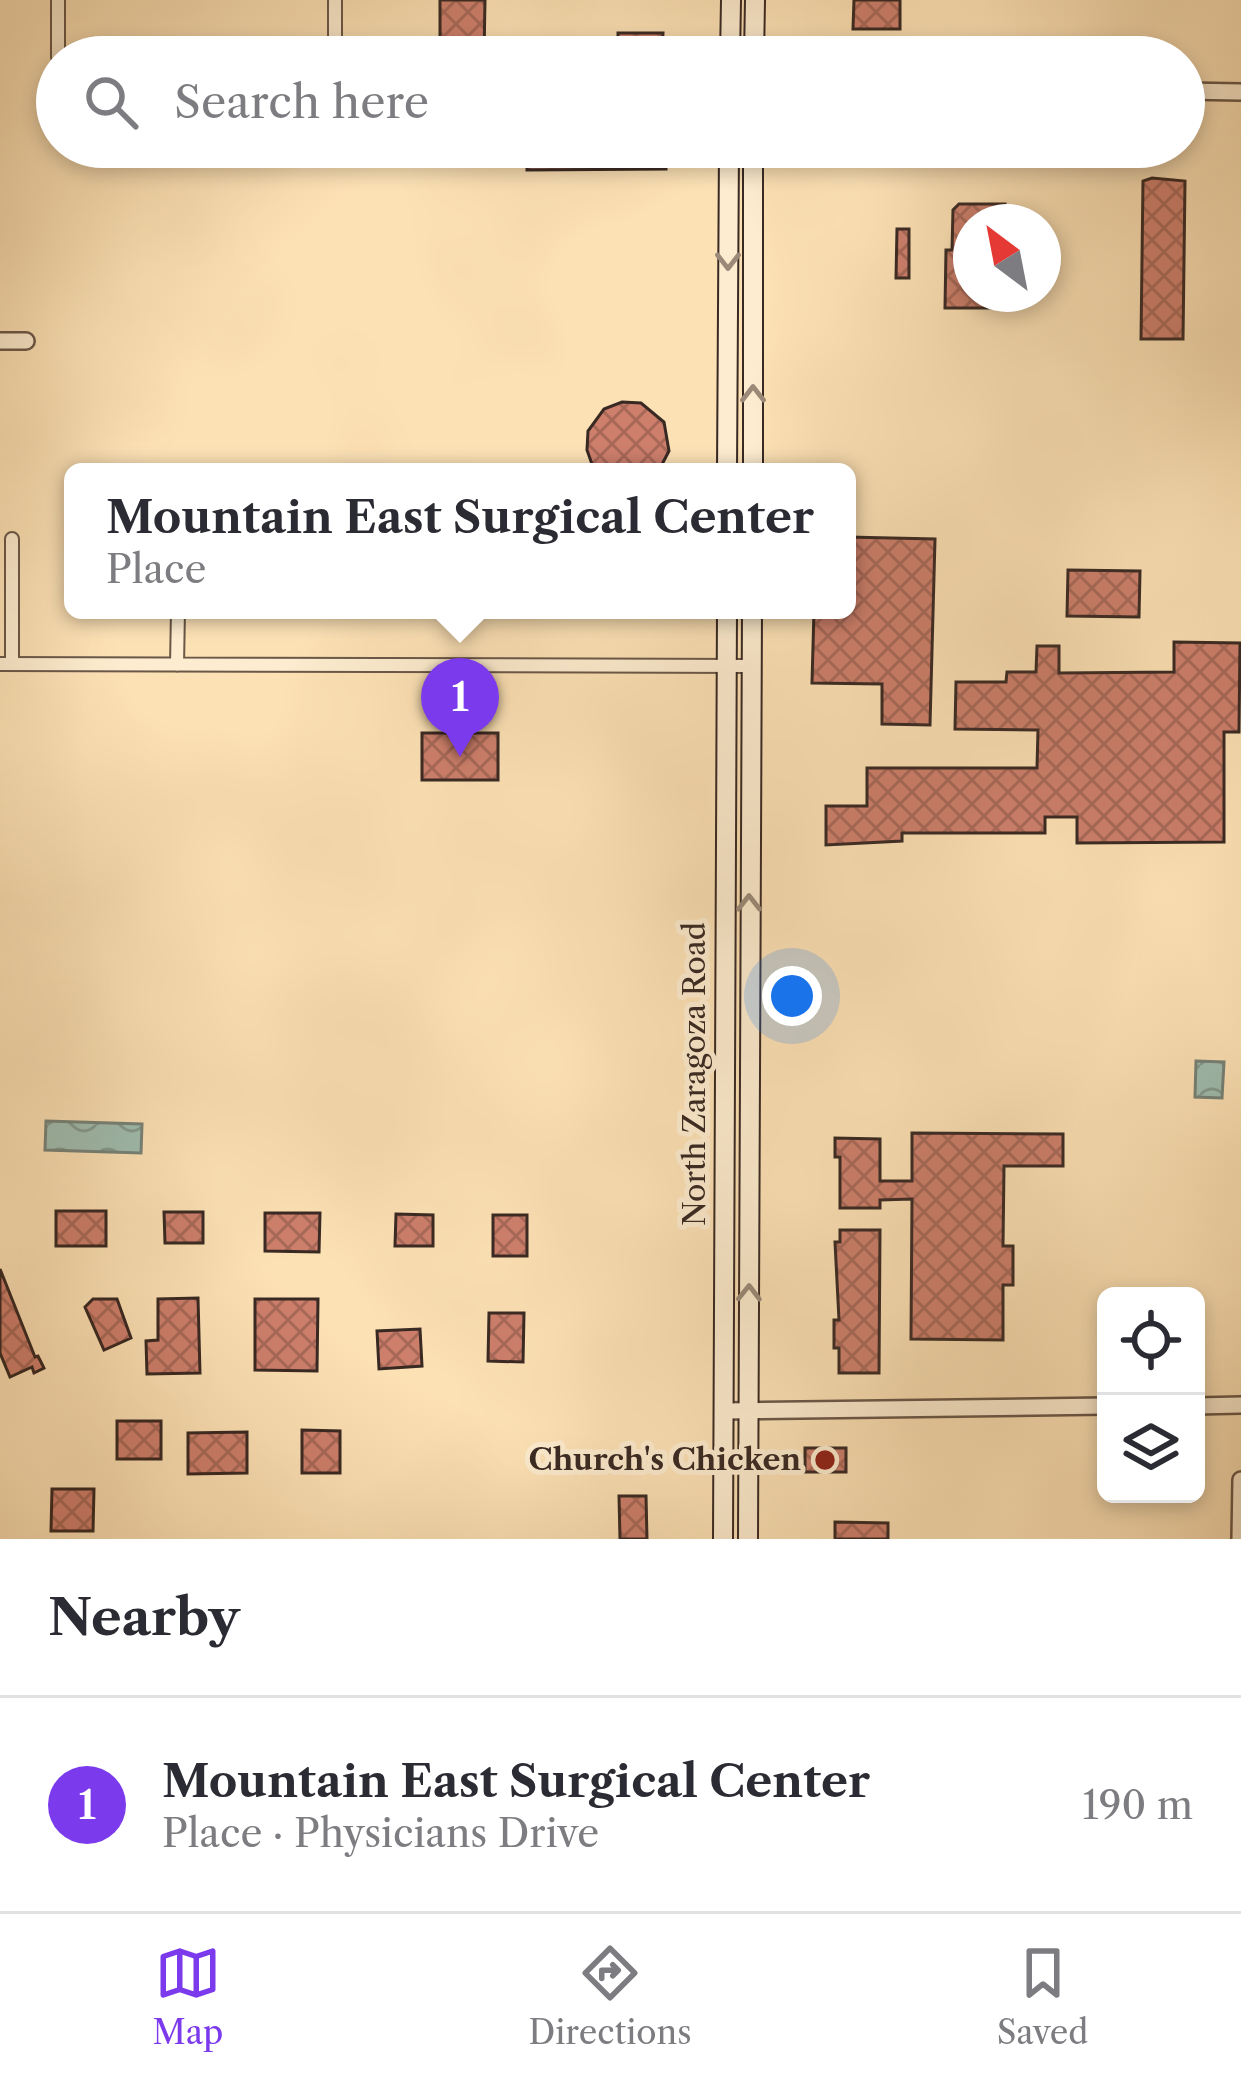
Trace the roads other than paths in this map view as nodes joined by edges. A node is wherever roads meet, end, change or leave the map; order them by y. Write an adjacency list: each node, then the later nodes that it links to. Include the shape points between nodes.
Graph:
1 (58, 0): 5 (street)
2 (335, 0): 6 (street)
3 (731, 0): 7 (main road)
4 (755, 0): 8 (main road)
5 (58, 36)
6 (335, 36)
7 (730, 36)
8 (754, 36)
9 (1205, 91): 10 (street)
10 (1241, 92)
11 (729, 168): 15 (main road, one-way to 15)
12 (753, 168): 18 (main road, one-way to 12)
13 (0, 341): 14 (street)
14 (26, 341)
15 (727, 449): 16 (main road); 17 (main road)
16 (727, 463)
17 (734, 463)
18 (753, 463)
19 (12, 538): 23 (street)
20 (178, 619): 24 (street)
21 (727, 619): 25 (main road, North Zaragoza Road)
22 (752, 619): 26 (main road, North Zaragoza Road)
23 (6, 664): 24 (street)
24 (177, 665): 25 (street)
25 (726, 665): 26 (street); 27 (main road, North Zaragoza Road)
26 (751, 666): 28 (main road, North Zaragoza Road, one-way to 26)
27 (725, 1024): 28 (main road); 33 (main road, North Zaragoza Road)
28 (749, 1072): 32 (main road, North Zaragoza Road, one-way to 28)
29 (1241, 1405): 31 (street)
30 (1097, 1406): 32 (street)
31 (1205, 1406)
32 (748, 1410): 33 (street); 36 (main road, North Zaragoza Road)
33 (724, 1411): 35 (main road, North Zaragoza Road)
34 (1241, 1480): 37 (street)
35 (723, 1539)
36 (748, 1539)
37 (1240, 1539)

